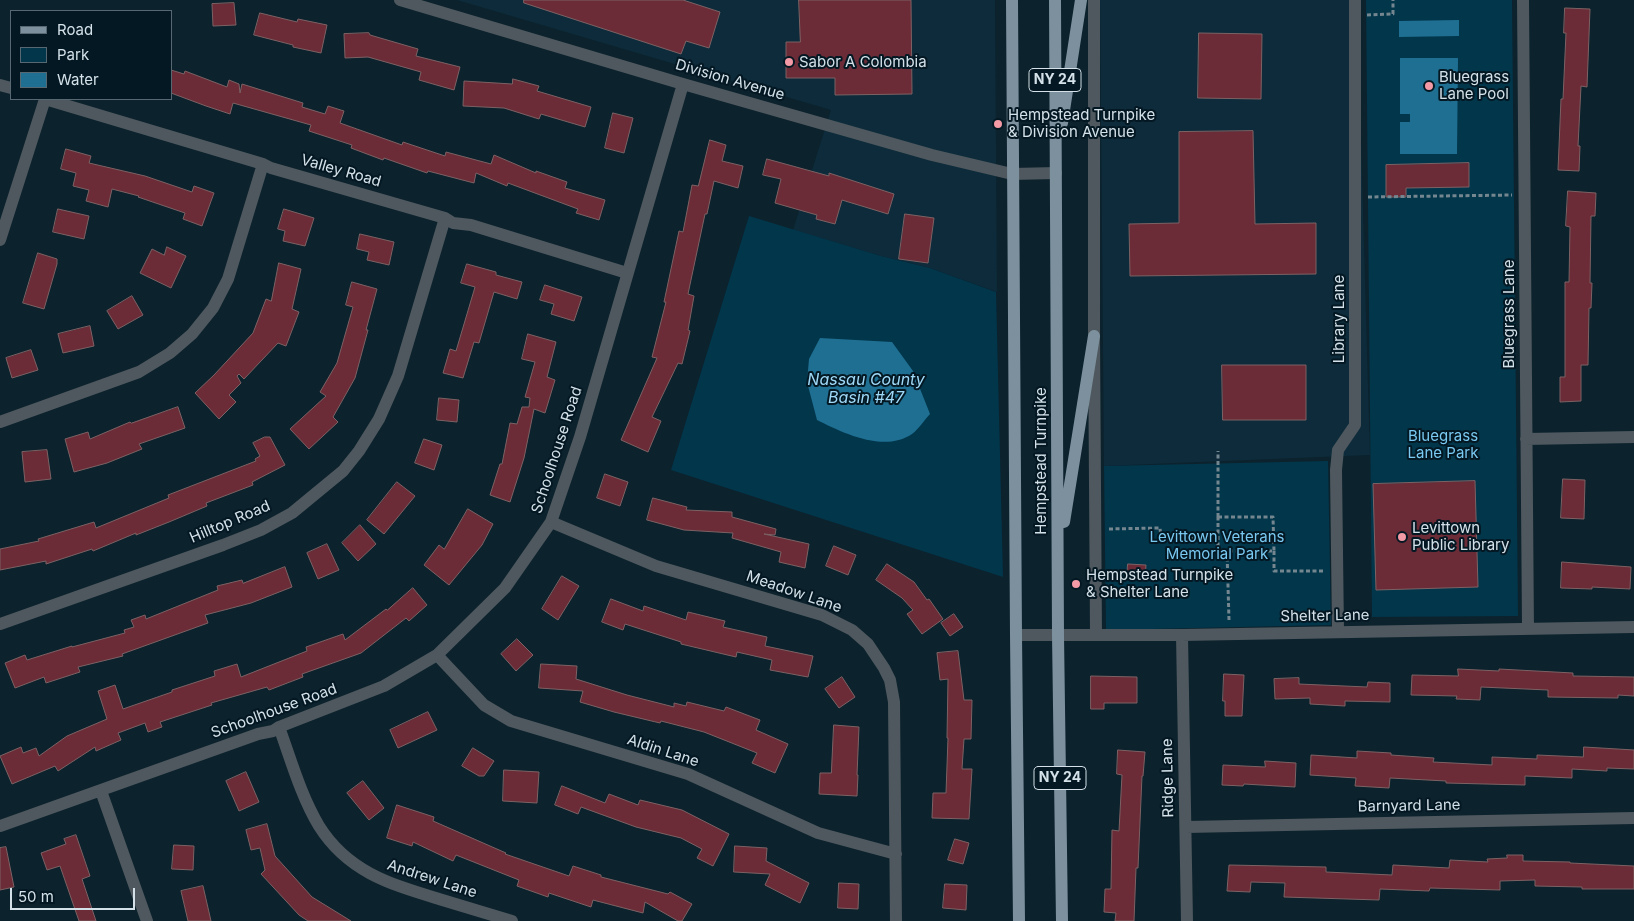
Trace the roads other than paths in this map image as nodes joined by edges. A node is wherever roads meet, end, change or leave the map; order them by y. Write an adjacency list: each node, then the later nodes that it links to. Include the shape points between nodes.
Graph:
1 (400, 0): 8 (street, Division Avenue)
2 (1012, 0): 14 (main road, Hempstead Turnpike / NY 24)
3 (1055, 0): 11 (main road, Hempstead Turnpike / NY 24)
4 (1081, 0): 11 (main road)
5 (1094, 0): 18 (street)
6 (1355, 0): 27 (street, Library Lane, via 1356,425 1338,450 1336,470)
7 (1523, 0): 21 (street, Bluegrass Lane)
8 (683, 84): 14 (street, Division Avenue, via 932,155); 17 (street, Schoolhouse Road)
9 (45, 100): 16 (street)
10 (48, 100): 12 (street, Valley Road)
11 (1056, 160): 13 (main road, Hempstead Turnpike / NY 24)
12 (263, 164): 15 (street, Valley Road); 19 (street, via 228,279 192,334 170,353 139,372)
13 (1056, 173): 14 (street, Division Avenue); 23 (main road, Hempstead Turnpike / NY 24)
14 (1012, 174): 31 (main road, Hempstead Turnpike / NY 24)
15 (445, 218): 17 (street, Valley Road); 24 (street, Hilltop Road, via 398,376 379,419 343,471 292,513 261,530)
16 (0, 240)
17 (627, 273): 22 (street, Schoolhouse Road, via 580,437)
18 (1094, 336): 23 (main road); 29 (street)
19 (0, 422)
20 (1634, 437): 21 (street)
21 (1526, 439): 26 (street, Bluegrass Lane)
22 (551, 522): 32 (street, Schoolhouse Road, via 505,588); 38 (street, Meadow Lane, via 656,566 822,615 852,630 868,644 890,680 894,702)
23 (1058, 559): 28 (main road, Hempstead Turnpike / NY 24)
24 (0, 624)
25 (1634, 627): 26 (street, Shelter Lane)
26 (1528, 629): 27 (street, Shelter Lane)
27 (1338, 632): 30 (street, Shelter Lane)
28 (1058, 634): 29 (street, Shelter Lane); 31 (street, Shelter Lane); 43 (main road, Hempstead Turnpike / NY 24)
29 (1096, 634): 30 (street, Shelter Lane)
30 (1182, 634): 37 (street, Ridge Lane)
31 (1016, 635): 42 (main road, Hempstead Turnpike / NY 24)
32 (437, 655): 33 (street, Schoolhouse Road, via 384,686); 38 (street, Aldin Lane, via 484,705 511,721 688,774 818,833)
33 (280, 727): 34 (street, Schoolhouse Road); 40 (street, Andrew Lane, via 318,825 332,844 359,867 397,886)
34 (100, 791): 36 (street, Schoolhouse Road); 39 (street)
35 (1634, 818): 37 (street, Barnyard Lane)
36 (0, 826)
37 (1186, 827): 44 (street, Ridge Lane)
38 (896, 854): 41 (street, Meadow Lane)
39 (147, 921)
40 (512, 921)
41 (896, 921)
42 (1019, 921)
43 (1062, 921)
44 (1187, 921)

